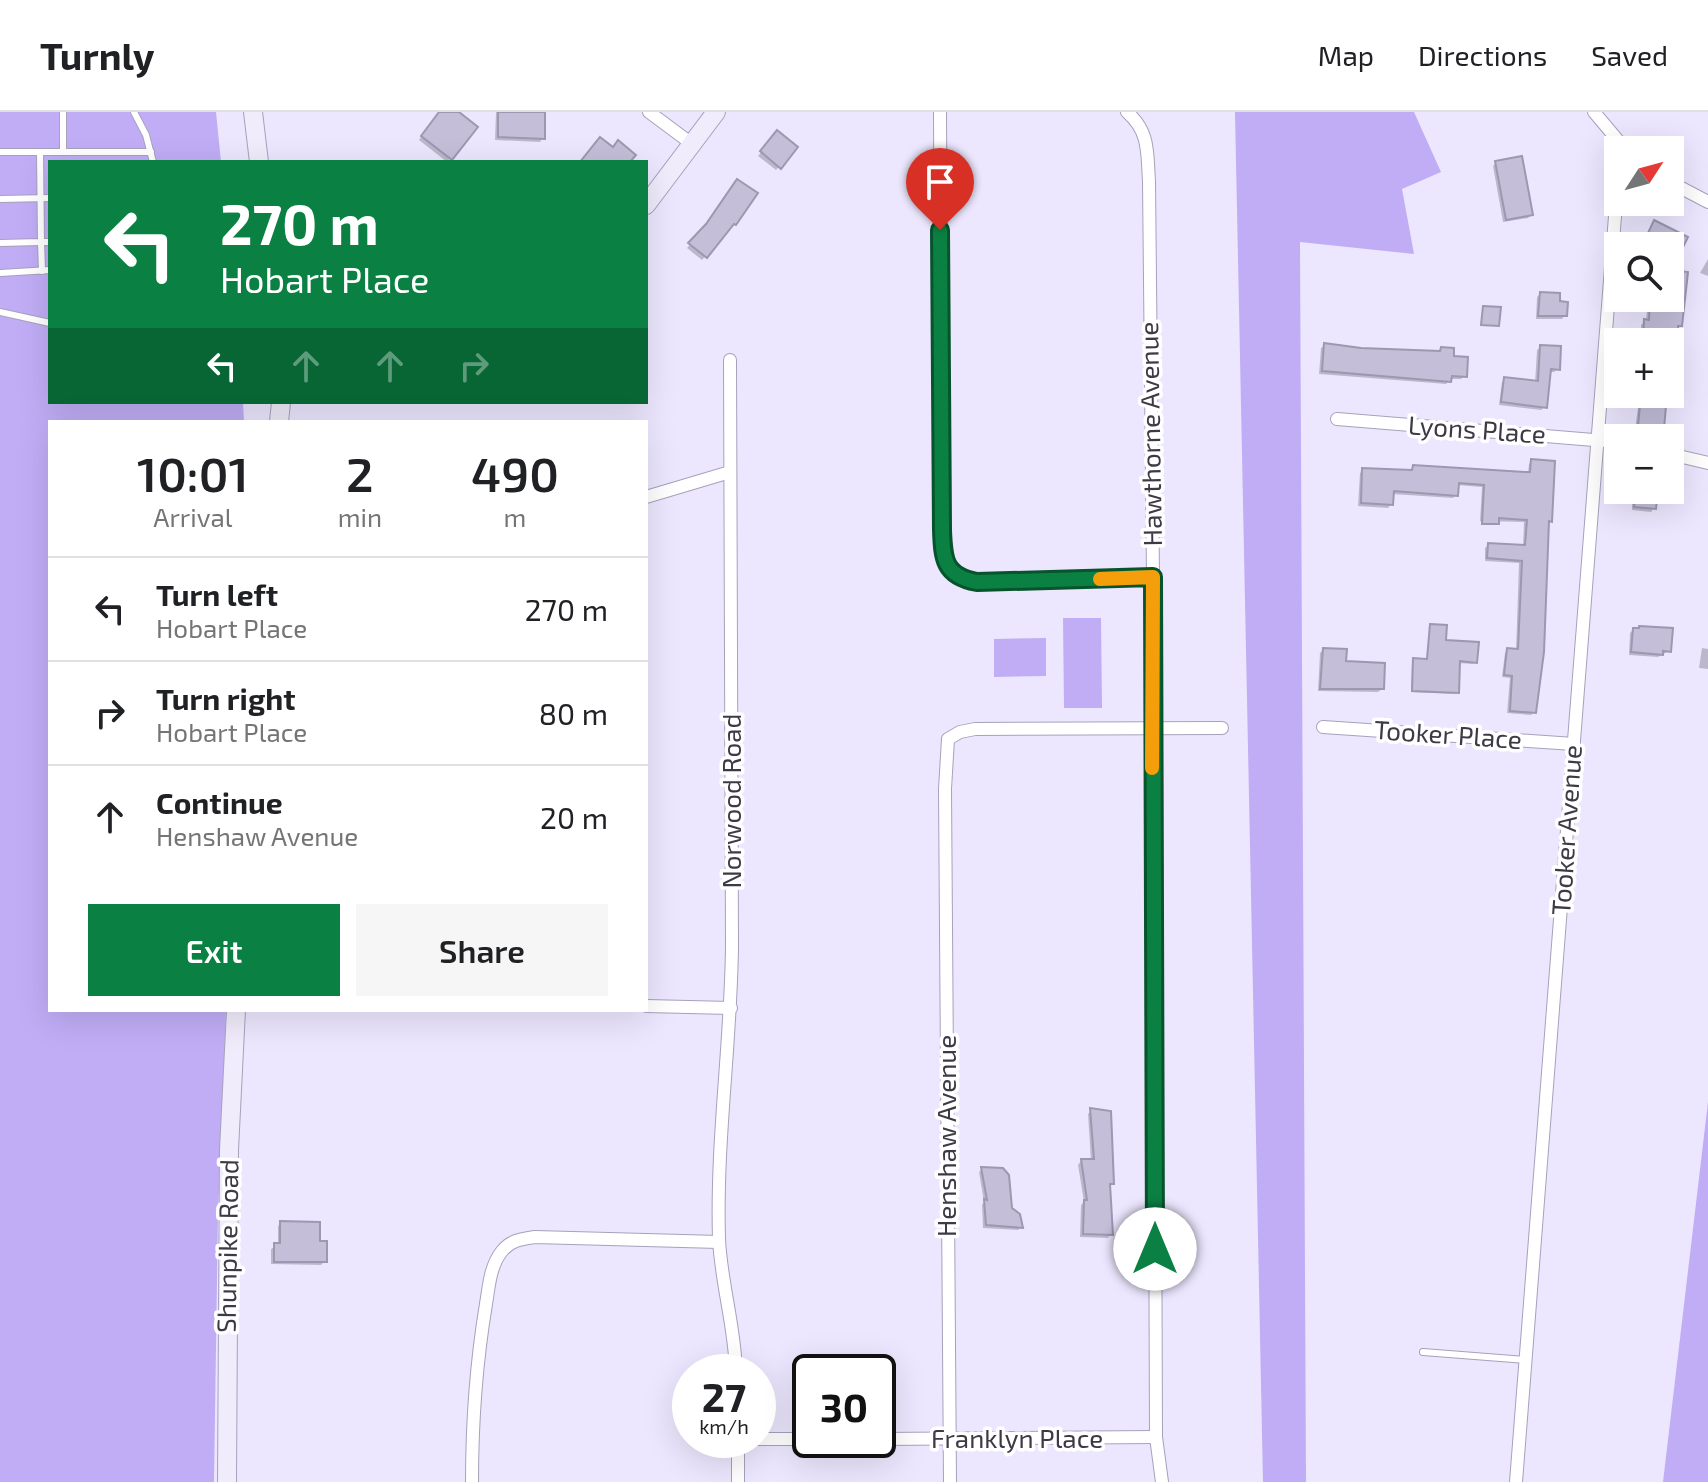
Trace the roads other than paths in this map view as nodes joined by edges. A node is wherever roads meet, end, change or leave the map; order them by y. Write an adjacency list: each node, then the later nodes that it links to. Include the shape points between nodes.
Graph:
1 (63, 112): 13 (lane)
2 (134, 112): 14 (lane)
3 (253, 112): 16 (street)
4 (649, 112): 10 (street)
5 (716, 112): 10 (street)
6 (940, 112): 39 (street, via 944,558 950,570 977,582)
7 (1127, 112): 39 (street, Hawthorne Avenue, via 1147,137)
8 (1594, 112): 9 (street)
9 (1613, 136)
10 (692, 144): 21 (street)
11 (0, 152): 12 (lane)
12 (40, 152): 13 (lane); 18 (lane)
13 (63, 152): 14 (lane)
14 (151, 152): 15 (lane)
15 (153, 160)
16 (259, 160)
17 (1684, 189): 22 (street)
18 (41, 198): 19 (lane); 20 (lane); 24 (lane)
19 (48, 198)
20 (0, 199)
21 (648, 202)
22 (1708, 202)
23 (1615, 216): 33 (street, Tooker Avenue)
24 (41, 242): 25 (lane); 26 (lane); 27 (lane)
25 (48, 242)
26 (0, 243)
27 (46, 271): 28 (lane)
28 (0, 273)
29 (0, 312): 30 (lane)
30 (48, 323)
31 (730, 360): 37 (street, Norwood Road)
32 (1337, 419): 33 (street, Lyons Place)
33 (1599, 440): 34 (street, Lyons Place); 43 (street, Tooker Avenue)
34 (1604, 441)
35 (1684, 457): 36 (street)
36 (1708, 463)
37 (730, 472): 38 (street); 45 (street, Norwood Road)
38 (648, 496)
39 (1153, 577): 42 (street, Hawthorne Avenue)
40 (1323, 727): 43 (street, Tooker Place)
41 (1222, 728): 42 (street)
42 (1152, 730): 51 (street, Hawthorne Avenue); 53 (street, Henshaw Avenue, via 975,729 948,739)
43 (1574, 744): 50 (street, Tooker Avenue)
44 (648, 1006): 45 (street)
45 (731, 1008): 47 (street, Norwood Road, via 719,1131)
46 (236, 1012): 55 (street, Shunpike Road, via 228,1165)
47 (719, 1242): 49 (street, Norwood Road); 56 (street, via 535,1237 517,1240 503,1251 493,1267 478,1352)
48 (1423, 1352): 50 (lane)
49 (734, 1354)
50 (1526, 1360): 60 (street, Tooker Avenue)
51 (1156, 1437): 53 (street, Franklyn Place); 59 (street, Hawthorne Avenue)
52 (896, 1439): 53 (street, Franklyn Place)
53 (950, 1439): 58 (street, Henshaw Avenue)
54 (738, 1458): 57 (street)
55 (227, 1482)
56 (472, 1482)
57 (738, 1482)
58 (950, 1482)
59 (1162, 1482)
60 (1516, 1482)

